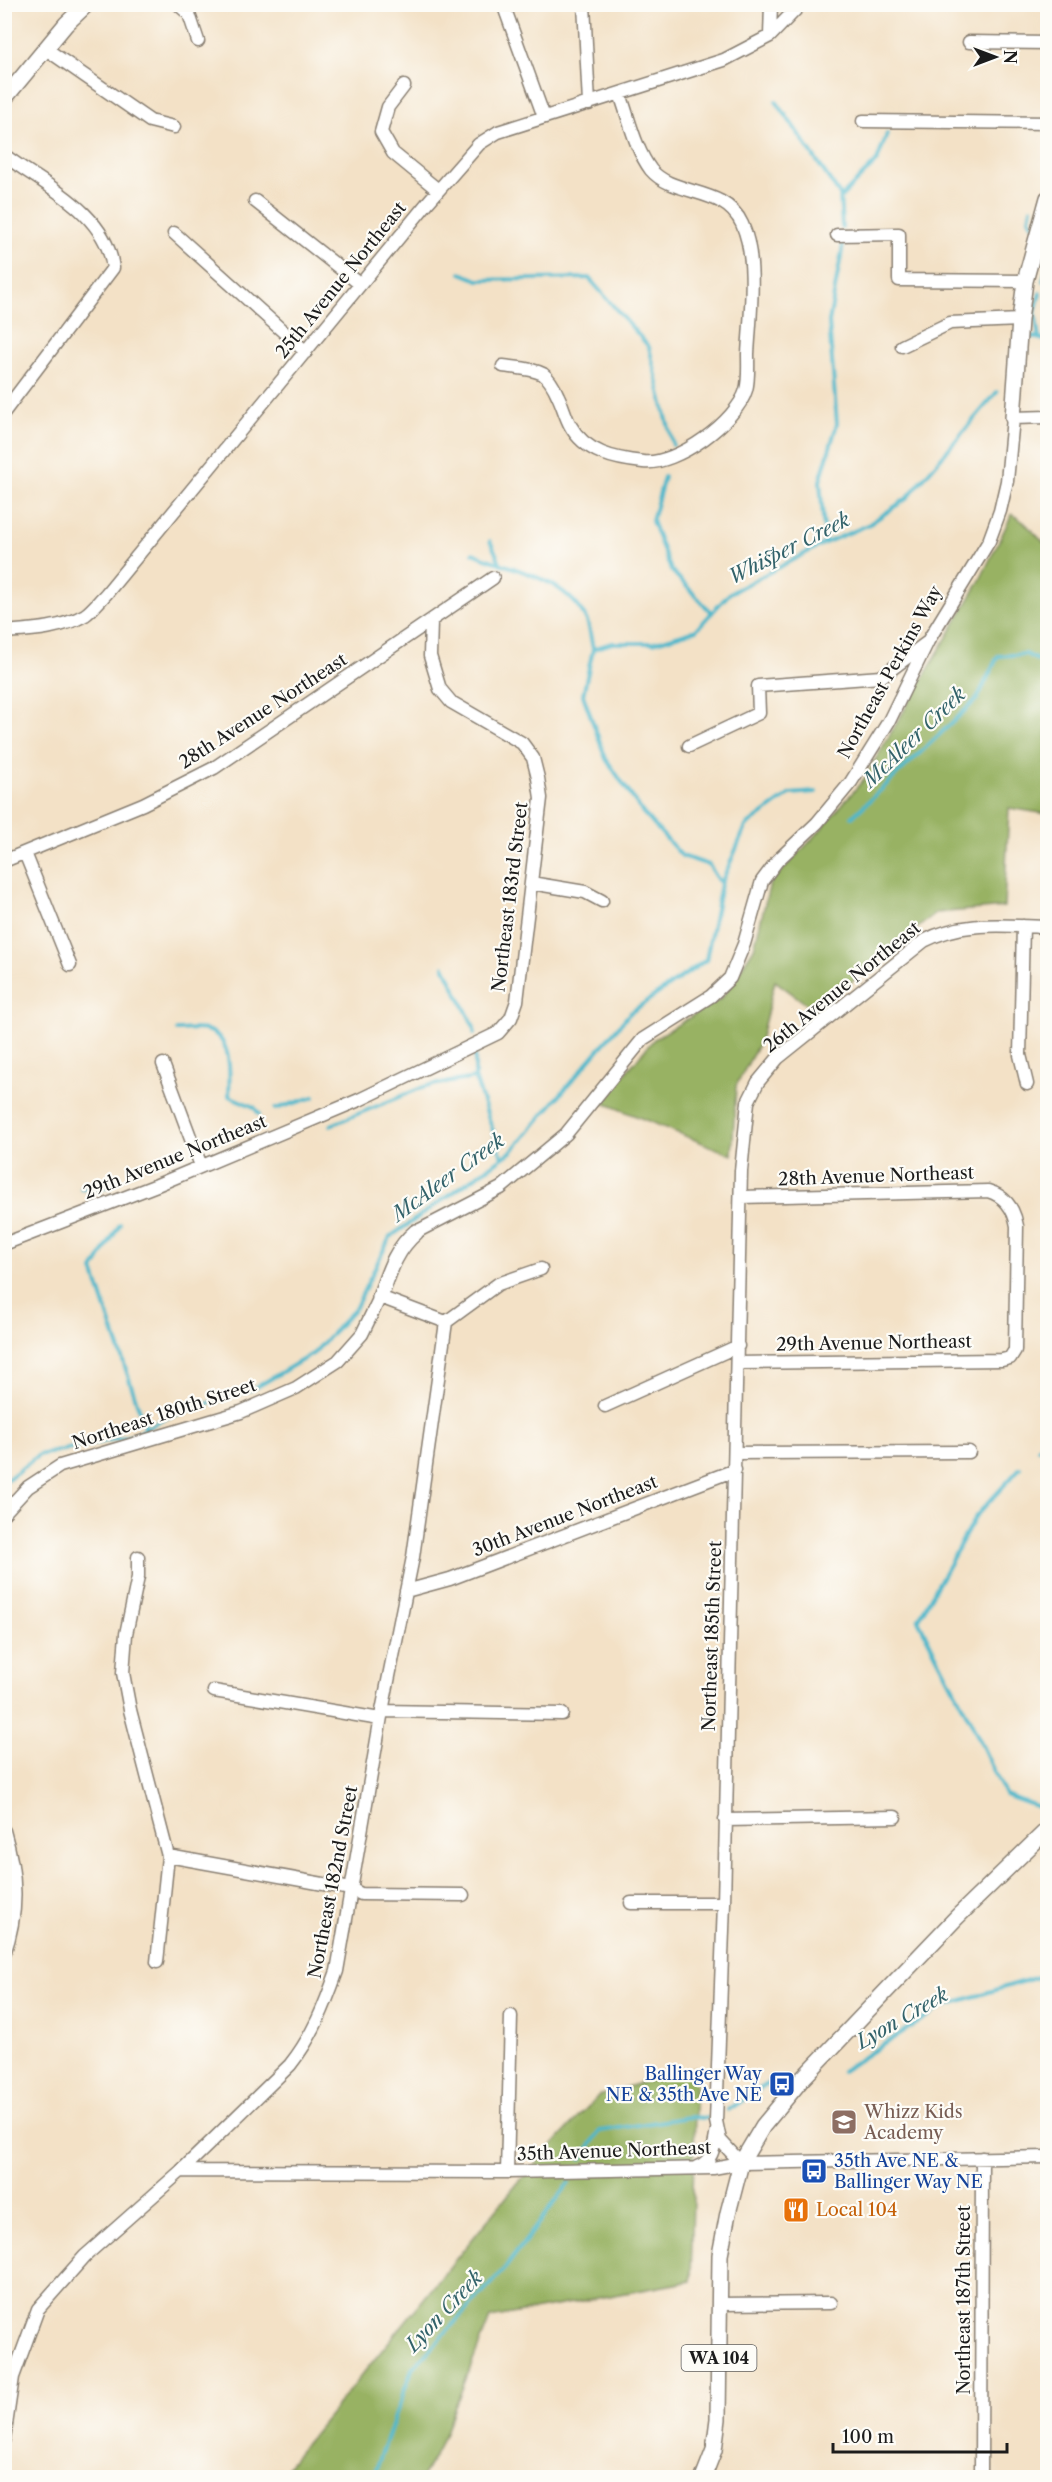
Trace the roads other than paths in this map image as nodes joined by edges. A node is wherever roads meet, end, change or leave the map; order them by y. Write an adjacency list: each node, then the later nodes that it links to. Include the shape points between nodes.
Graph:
1 (87, 4): 11 (main road)
2 (178, 4): 8 (street, via 189,14)
3 (504, 4): 16 (street)
4 (584, 4): 15 (street)
5 (771, 4): 7 (street)
6 (801, 4): 7 (street, 25th Avenue Northeast)
7 (770, 36): 13 (street, 25th Avenue Northeast, via 724,60)
8 (198, 41)
9 (969, 42): 10 (street)
10 (1047, 43)
11 (46, 49): 14 (main road); 19 (street, via 150,121)
12 (404, 86): 21 (street, via 388,107 381,132 393,153)
13 (620, 94): 15 (street, 25th Avenue Northeast); 31 (street, via 642,154 652,170 667,183 710,195 742,222 750,261 747,389 729,418 693,447 648,463 602,454 581,442 544,375)
14 (4, 99)
15 (589, 104): 16 (street, 25th Avenue Northeast)
16 (544, 117): 21 (street, 25th Avenue Northeast, via 498,132 479,144)
17 (863, 121): 18 (street)
18 (1047, 123)
19 (174, 127)
20 (4, 155): 32 (street, via 67,199 102,233 113,268)
21 (438, 190): 27 (street, 25th Avenue Northeast)
22 (1047, 198): 26 (main road, Northeast Perkins Way)
23 (255, 201): 27 (street)
24 (174, 233): 30 (street)
25 (837, 235): 26 (street, via 899,234 899,280)
26 (1025, 281): 28 (main road, Northeast Perkins Way)
27 (360, 284): 30 (street, 25th Avenue Northeast)
28 (1020, 320): 29 (street, via 950,323); 33 (main road, Northeast Perkins Way)
29 (902, 346)
30 (306, 352): 37 (street, 25th Avenue Northeast, via 87,614 63,624)
31 (503, 366)
32 (4, 412)
33 (1013, 417): 34 (street); 38 (street, Northeast Perkins Way, via 1000,512 989,541)
34 (1047, 417)
35 (493, 578): 36 (street, 28th Avenue Northeast)
36 (431, 621): 40 (street, 28th Avenue Northeast, via 214,768 143,804); 42 (street, Northeast 183rd Street, via 430,656 440,689 451,702 522,742 533,758 541,798)
37 (4, 632)
38 (928, 641): 39 (street, via 880,677 758,686 759,713); 53 (street, Northeast Perkins Way, via 889,721 851,782 762,880 730,978 711,996 643,1039 566,1134 501,1188)
39 (689, 746)
40 (25, 853): 41 (street, 28th Avenue Northeast); 46 (street)
41 (4, 861)
42 (531, 883): 43 (street, via 585,892); 49 (street, Northeast 183rd Street, via 516,1001 498,1033)
43 (602, 901)
44 (1023, 926): 45 (street, 26th Avenue Northeast); 48 (street, via 1020,1055); 50 (street, 26th Avenue Northeast, via 964,926 924,941 778,1058 758,1082)
45 (1047, 927)
46 (70, 965)
47 (163, 1064): 51 (street)
48 (1027, 1084)
49 (359, 1100): 51 (street, 29th Avenue Northeast)
50 (748, 1102): 52 (street, Northeast 185th Street)
51 (201, 1166): 54 (street, 29th Avenue Northeast)
52 (741, 1197): 58 (street, Northeast 185th Street); 59 (street, 28th Avenue Northeast, via 987,1191 999,1194 1015,1214 1017,1226 1015,1350)
53 (416, 1232): 56 (main road, Northeast Perkins Way, via 394,1257)
54 (4, 1244)
55 (541, 1269): 57 (street, via 498,1284)
56 (380, 1297): 57 (street); 65 (street, Northeast 180th Street, via 362,1334 338,1361 296,1388 241,1412 60,1466 28,1487)
57 (446, 1322): 67 (street, Northeast 182nd Street)
58 (738, 1346): 60 (street, Northeast 185th Street); 61 (street)
59 (1010, 1358): 60 (street, 29th Avenue Northeast)
60 (738, 1363): 63 (street, Northeast 185th Street)
61 (606, 1406)
62 (969, 1452): 63 (street)
63 (735, 1453): 64 (street, Northeast 185th Street)
64 (735, 1470): 67 (street, 30th Avenue Northeast, via 450,1579); 72 (street, Northeast 185th Street)
65 (4, 1513)
66 (138, 1557): 75 (street, via 123,1673)
67 (406, 1591): 70 (street, Northeast 182nd Street)
68 (214, 1691): 70 (street)
69 (562, 1714): 70 (street)
70 (381, 1715): 76 (street, Northeast 182nd Street)
71 (895, 1817): 72 (street)
72 (725, 1820): 79 (street, Northeast 185th Street)
73 (1047, 1829): 86 (main road, WA 104, via 802,2079 764,2126)
74 (4, 1831): 80 (street, via 16,1906)
75 (168, 1856): 76 (street); 81 (street)
76 (351, 1889): 77 (street, via 361,1894); 88 (street, Northeast 182nd Street, via 337,1971 323,2011 305,2045 290,2065)
77 (463, 1895)
78 (631, 1903): 79 (street)
79 (724, 1903): 83 (street, Northeast 185th Street)
80 (4, 1954)
81 (157, 1962)
82 (511, 2016): 89 (street)
83 (717, 2130): 86 (street, via 720,2140); 87 (street, Northeast 185th Street, via 707,2162)
84 (1047, 2157): 85 (street, 35th Avenue Northeast)
85 (982, 2158): 86 (street, 35th Avenue Northeast); 94 (street, Northeast 187th Street)
86 (741, 2163): 87 (street, 35th Avenue Northeast); 91 (main road, WA 104, via 720,2255)
87 (693, 2168): 89 (street, 35th Avenue Northeast)
88 (181, 2172): 89 (street, 35th Avenue Northeast); 92 (street, Northeast 182nd Street, via 85,2256 38,2309 13,2377)
89 (507, 2172)
90 (831, 2303): 91 (street)
91 (719, 2304): 93 (main road, WA 104, via 718,2419 714,2450)
92 (4, 2439)
93 (703, 2478)
94 (981, 2478)

